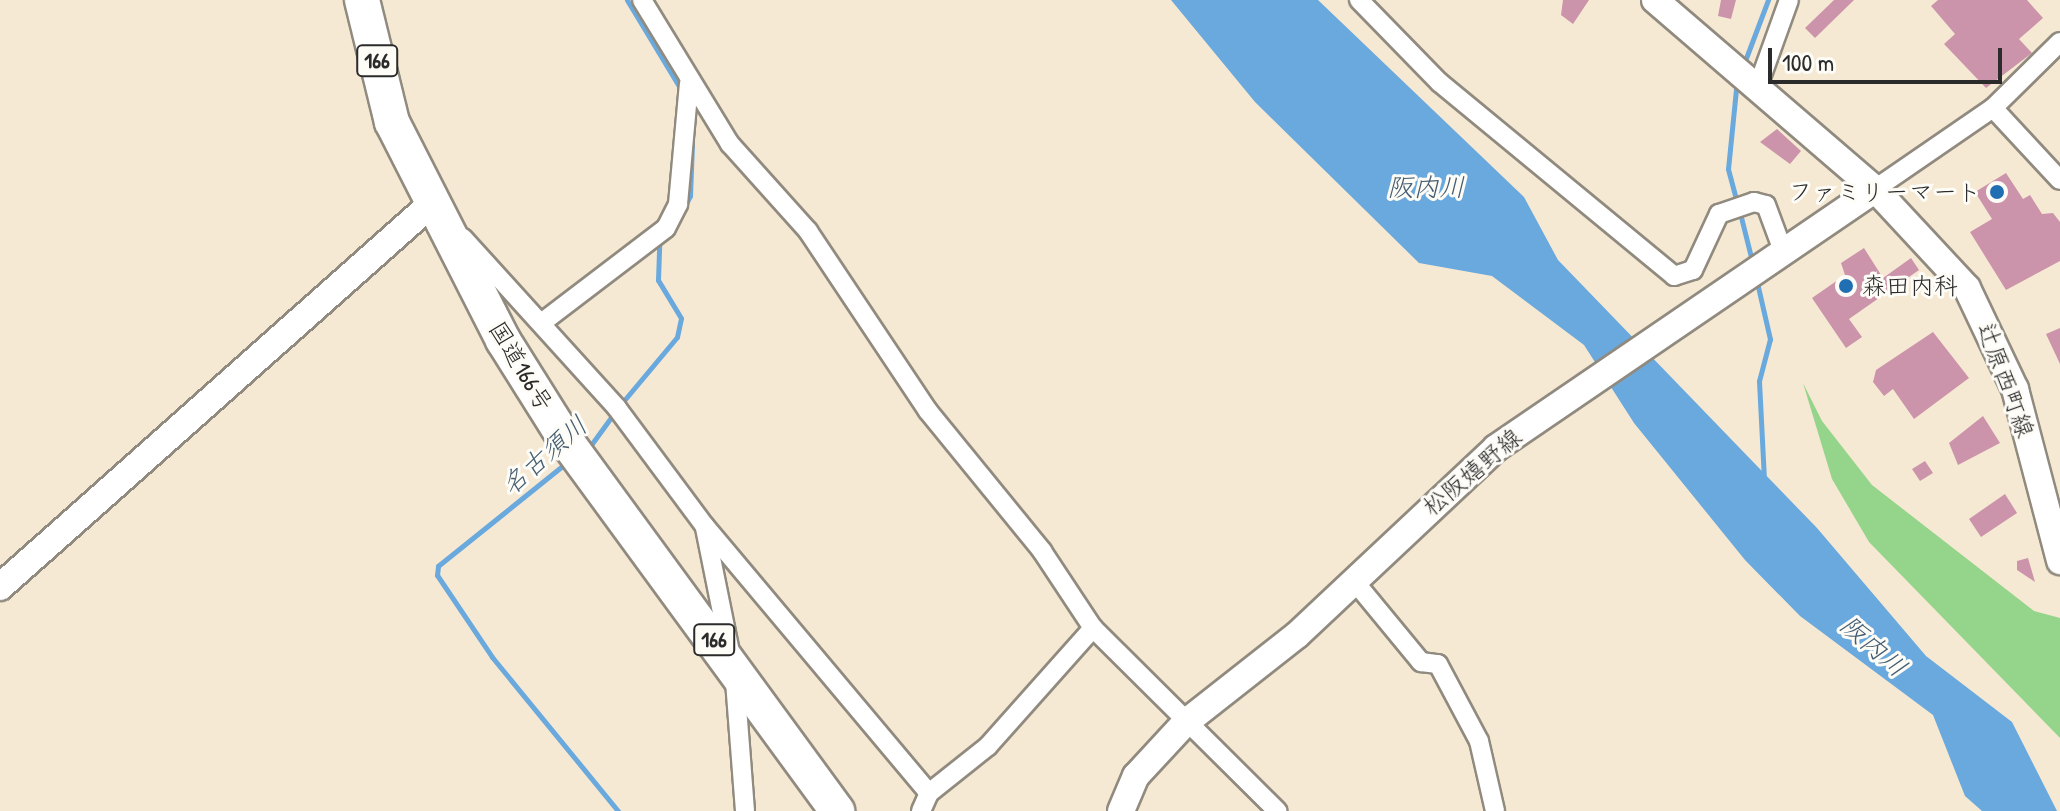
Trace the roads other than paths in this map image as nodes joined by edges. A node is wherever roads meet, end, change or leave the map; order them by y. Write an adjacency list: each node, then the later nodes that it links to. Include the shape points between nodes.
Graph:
1 (362, 0): 12 (highway, 国道166号 / 166, via 392,122)
2 (1359, 0): 13 (street, via 1439,82 1674,276 1693,270 1726,209 1754,202 1766,205)
3 (1655, 0): 8 (main road, 辻原西町線)
4 (1789, 0): 8 (street)
5 (649, 3): 7 (street)
6 (2060, 42): 9 (street)
7 (689, 84): 14 (street, via 678,204 666,228); 19 (street, via 730,144 808,231 928,411 1042,551)
8 (1758, 86): 11 (main road, 辻原西町線)
9 (1993, 108): 10 (street); 11 (street)
10 (2060, 180)
11 (1875, 189): 13 (main road, 松阪嬉野線); 16 (main road, 辻原西町線, via 1931,242 1984,316 2015,389)
12 (436, 217): 14 (street); 18 (main road); 20 (highway, 国道166号 / 166, via 565,439)
13 (1783, 251): 17 (main road, 松阪嬉野線, via 1496,448)
14 (544, 321): 15 (street)
15 (704, 525): 20 (street); 22 (street)
16 (2060, 561)
17 (1355, 582): 21 (main road, 松阪嬉野線); 28 (street, via 1421,662 1438,664 1479,741)
18 (0, 587)
19 (1093, 628): 21 (street); 22 (street, via 988,746)
20 (733, 666): 23 (street); 24 (highway, 国道166号 / 166)
21 (1185, 723): 26 (main road, 松阪嬉野線, via 1136,776); 27 (street)
22 (929, 793): 25 (street)
23 (745, 811)
24 (837, 811)
25 (921, 811)
26 (1121, 811)
27 (1277, 811)
28 (1495, 811)

